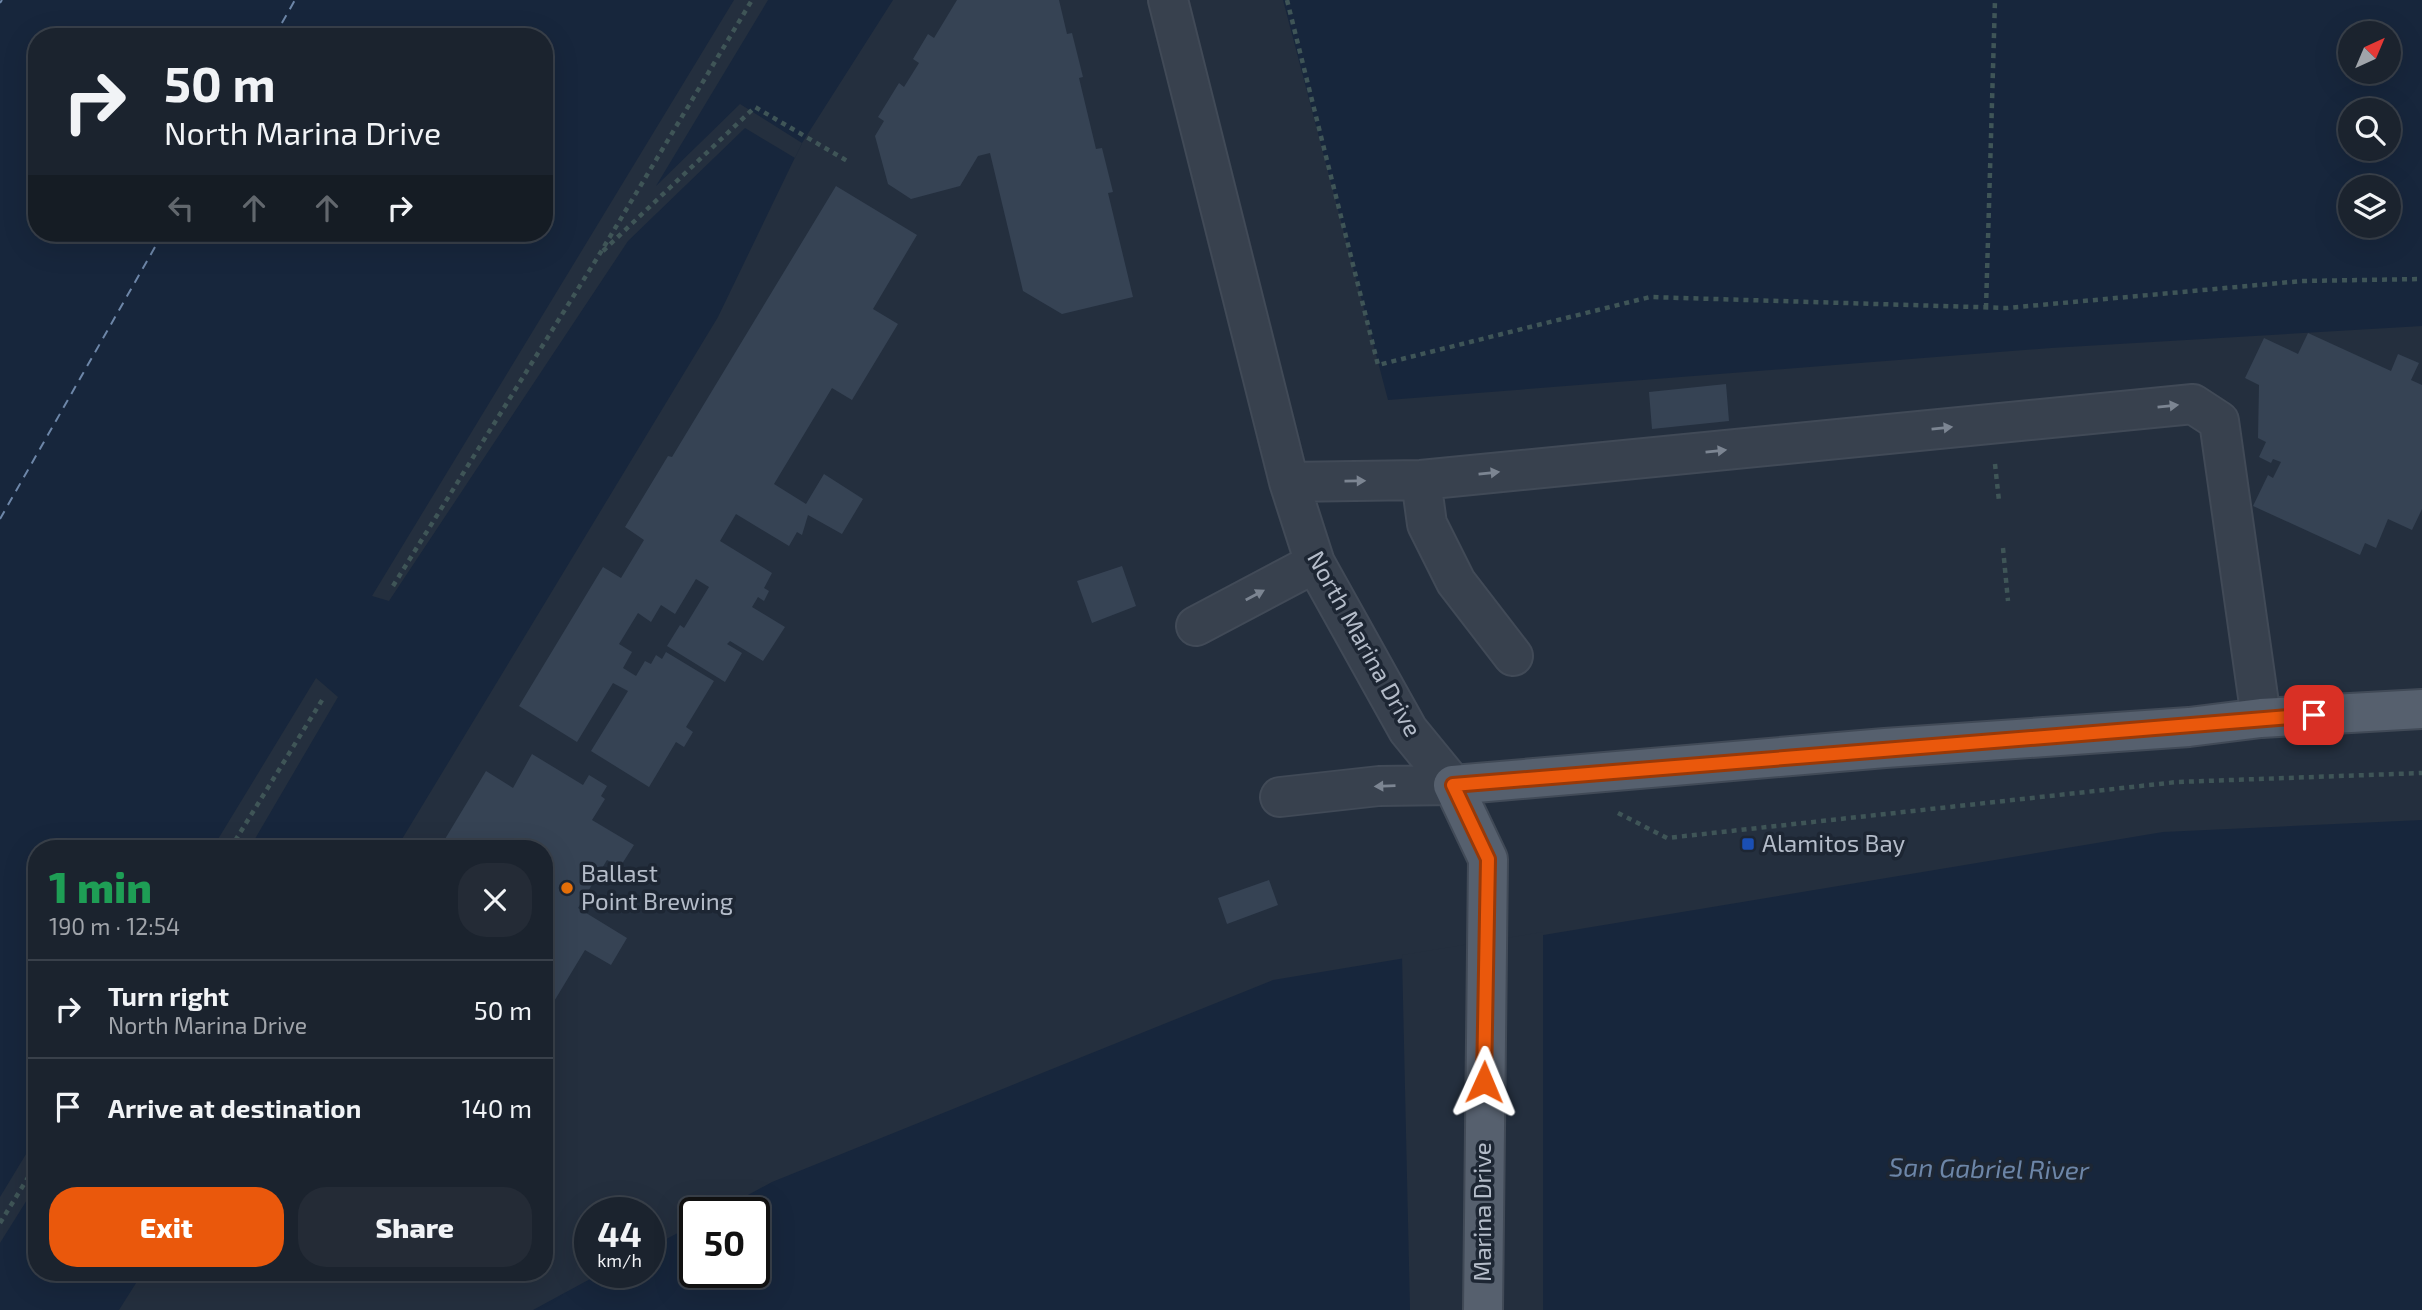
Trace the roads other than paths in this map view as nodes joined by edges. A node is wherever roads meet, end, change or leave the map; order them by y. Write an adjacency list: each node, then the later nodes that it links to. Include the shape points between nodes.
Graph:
1 (1168, 0): 3 (street, North Marina Drive)
2 (1421, 480): 3 (street, one-way to 2); 6 (street, via 1427,524 1456,582); 8 (street, one-way to 8, via 2193,404 2219,421)
3 (1289, 482): 4 (street, North Marina Drive)
4 (1315, 564): 5 (street, one-way to 4); 9 (street, North Marina Drive, via 1408,730)
5 (1196, 626)
6 (1513, 656)
7 (2422, 709): 8 (main road)
8 (2261, 718): 9 (main road)
9 (1453, 785): 10 (street, one-way to 10, via 1379,786); 11 (main road, Marina Drive, via 1488,859)
10 (1280, 797)
11 (1483, 1310)

